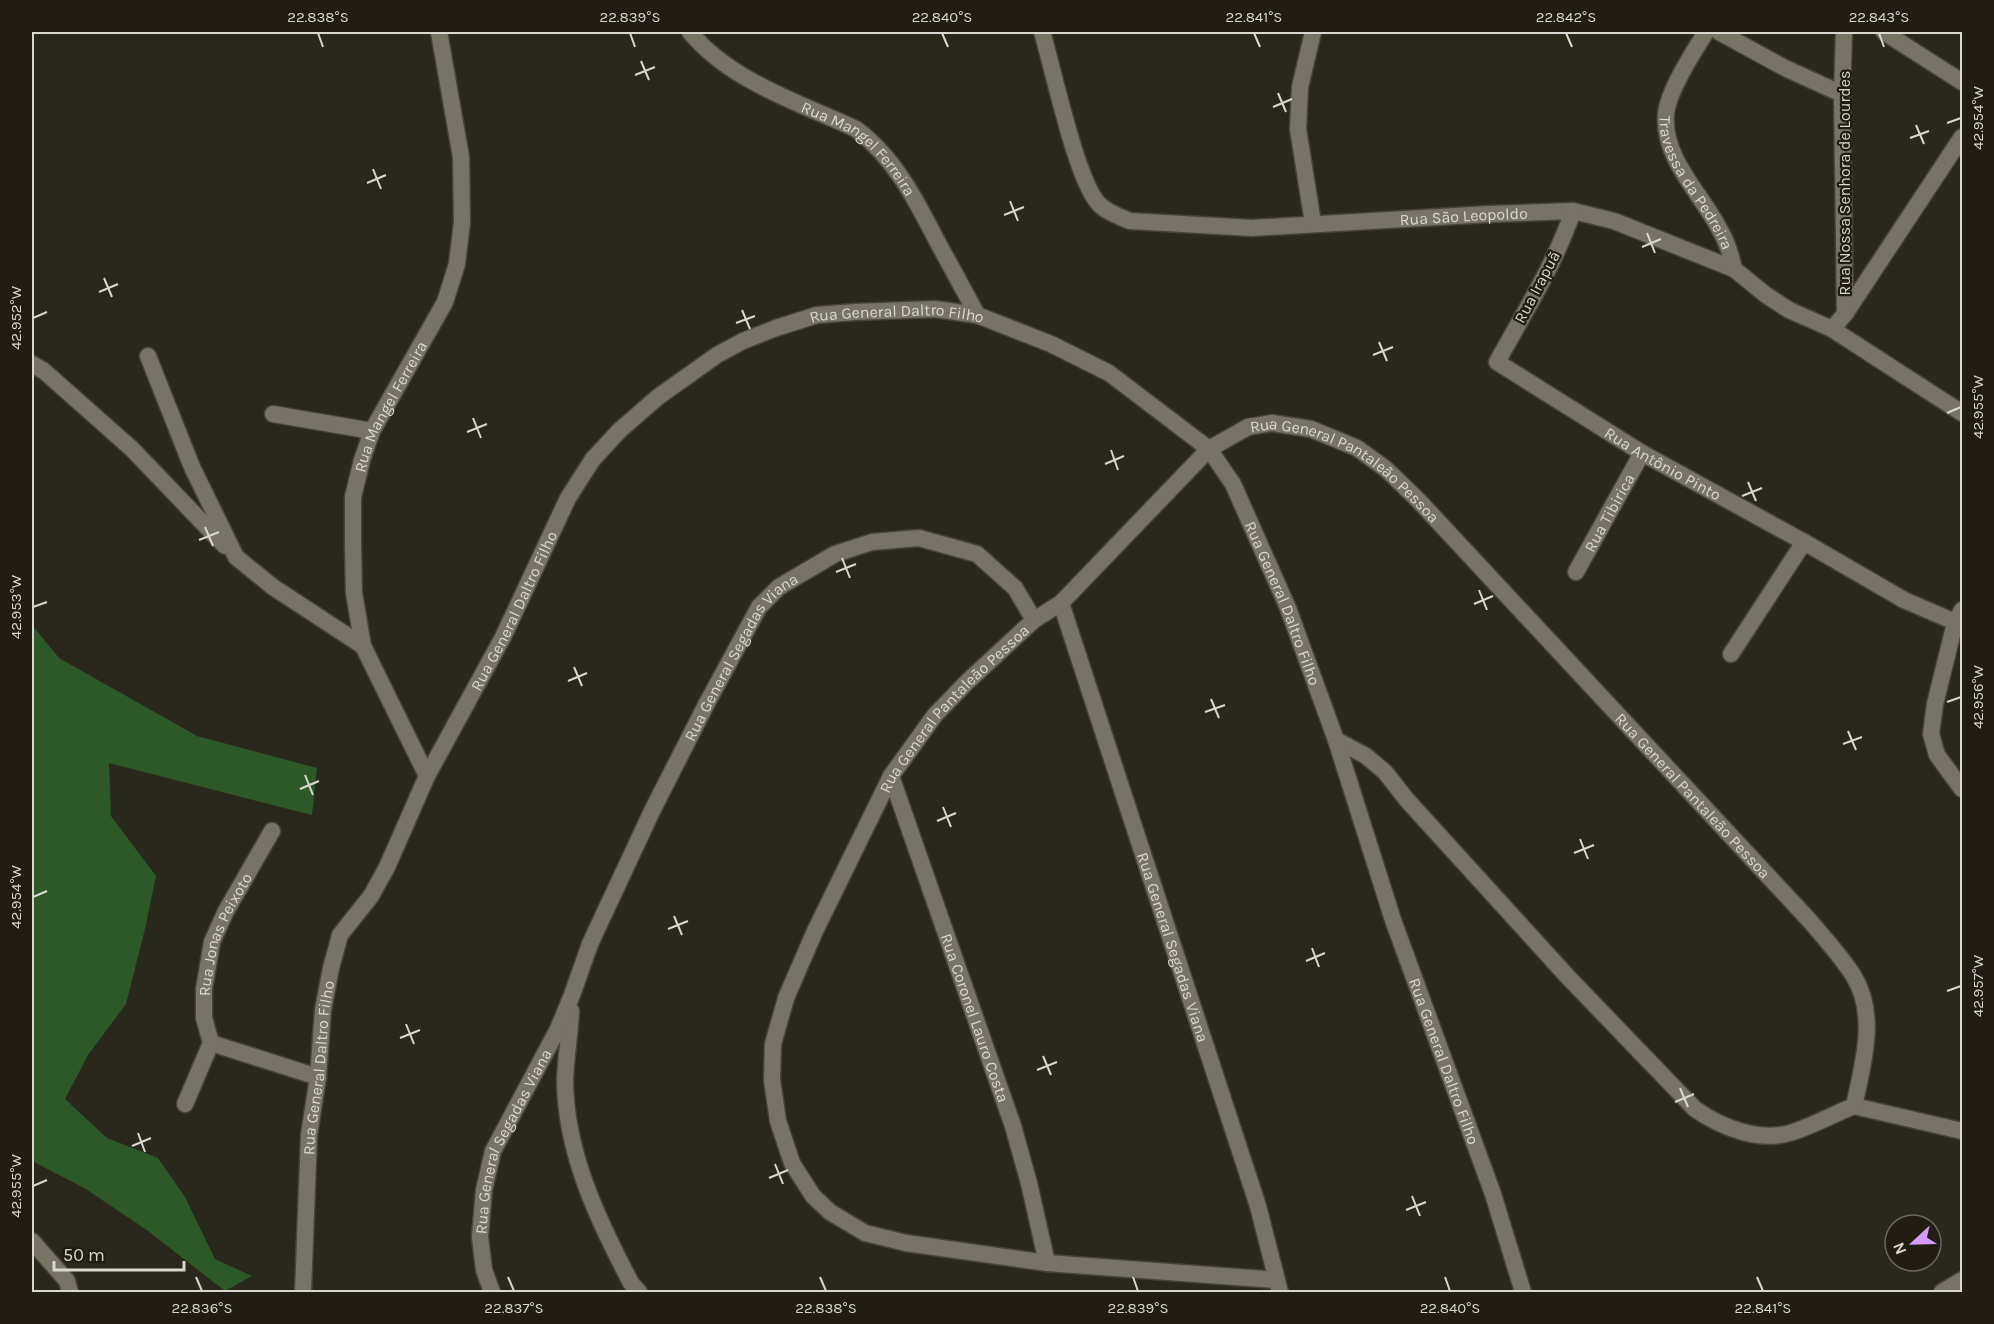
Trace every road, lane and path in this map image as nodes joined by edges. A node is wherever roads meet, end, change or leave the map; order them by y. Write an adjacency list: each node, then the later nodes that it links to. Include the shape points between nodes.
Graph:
1 (439, 32): 23 (street, Rua Mangel Ferreira, via 461,157 462,222 457,264 445,302)
2 (690, 32): 16 (street, Rua Mangel Ferreira, via 718,60 748,79 869,138 915,199)
3 (1042, 32): 13 (street, Rua São Leopoldo, via 1067,125 1085,178 1100,205 1130,221 1150,224 1252,228)
4 (1313, 32): 13 (street, via 1300,87 1298,129)
5 (1706, 32): 14 (street, Travessa da Pedreira, via 1677,82 1666,112 1667,138 1720,229)
6 (1719, 32): 10 (street)
7 (1844, 32): 10 (street, Rua Nossa Senhora de Lourdes)
8 (1884, 32): 9 (street)
9 (1962, 82)
10 (1842, 94): 15 (street, Rua Nossa Senhora de Lourdes)
11 (1962, 137): 15 (street)
12 (1573, 211): 13 (street, Rua São Leopoldo); 14 (street, Rua São Leopoldo, via 1614,220); 19 (street, Rua Irapuã, via 1546,272)
13 (1313, 224)
14 (1734, 269): 17 (street, Rua São Leopoldo, via 1788,310)
15 (1845, 314): 17 (street, Rua Nossa Senhora de Lourdes)
16 (977, 315): 24 (street, Rua General Daltro Filho, via 1051,344 1109,373); 35 (street, Rua General Daltro Filho, via 935,309 817,315 743,341 658,397 593,459 568,498 503,637)
17 (1832, 329): 21 (street, Rua São Leopoldo)
18 (148, 356): 27 (street, via 192,467)
19 (1497, 362): 25 (street, Rua Antônio Pinto)
20 (32, 364): 27 (street, via 132,449)
21 (1962, 413)
22 (273, 414): 23 (street)
23 (372, 431): 32 (street, Rua Mangel Ferreira, via 353,497 354,593)
24 (1209, 449): 29 (street, Rua General Pantaleão Pessoa); 34 (street, Rua General Daltro Filho, via 1233,484 1288,608); 43 (street, Rua General Pantaleão Pessoa, via 1248,428 1272,423 1311,429 1358,448 1419,501 1810,921 1854,977 1868,1028)
25 (1642, 453): 26 (street, Rua Antônio Pinto); 28 (street, Rua Tibirica)
26 (1804, 542): 30 (street, Rua Antônio Pinto, via 1904,600); 33 (street)
27 (236, 557): 32 (street, via 273,587)
28 (1576, 572)
29 (1061, 603): 31 (street, Rua General Pantaleão Pessoa); 49 (street, Rua General Segadas Viana, via 1258,1206)
30 (1960, 619): 37 (street, via 1930,734 1937,755)
31 (1034, 620): 36 (street, Rua General Pantaleão Pessoa, via 935,716); 39 (street, Rua General Segadas Viana, via 1015,588 977,554 919,538 872,542 835,554 779,586 759,607 707,702 590,944)
32 (363, 646): 35 (street, Rua Mangel Ferreira)
33 (1731, 654)
34 (1336, 740): 43 (street, via 1366,756 1385,772 1567,976 1695,1109 1745,1132 1773,1136); 47 (street, Rua General Daltro Filho, via 1394,920)
35 (427, 776): 41 (street, Rua General Daltro Filho, via 387,867 340,935 323,1010)
36 (891, 776): 46 (street, Rua Coronel Lauro Costa, via 1014,1126); 46 (street, Rua General Pantaleão Pessoa, via 786,998 773,1044 772,1080 778,1121 792,1163 813,1196 830,1212 865,1233 906,1243)
37 (1962, 789)
38 (272, 831): 40 (street, Rua Jonas Peixoto, via 212,942 204,989 204,1018)
39 (572, 995): 52 (street, Rua General Segadas Viana, via 493,1151 484,1190 480,1237 484,1270); 53 (street, Rua General Segadas Viana, via 565,1080 574,1146 590,1199)
40 (211, 1043): 41 (street); 42 (street)
41 (318, 1077): 51 (street, Rua General Daltro Filho, via 309,1135)
42 (185, 1104)
43 (1854, 1106): 44 (street)
44 (1962, 1131)
45 (32, 1241): 50 (street, via 67,1281)
46 (1047, 1263): 49 (street, Rua General Pantaleão Pessoa)
47 (1514, 1263): 54 (street); 55 (street, Rua General Daltro Filho)
48 (1962, 1280): 56 (street)
49 (1279, 1286)
50 (70, 1293)
51 (303, 1293)
52 (492, 1293)
53 (639, 1293)
54 (1511, 1293)
55 (1523, 1293)
56 (1942, 1293)

